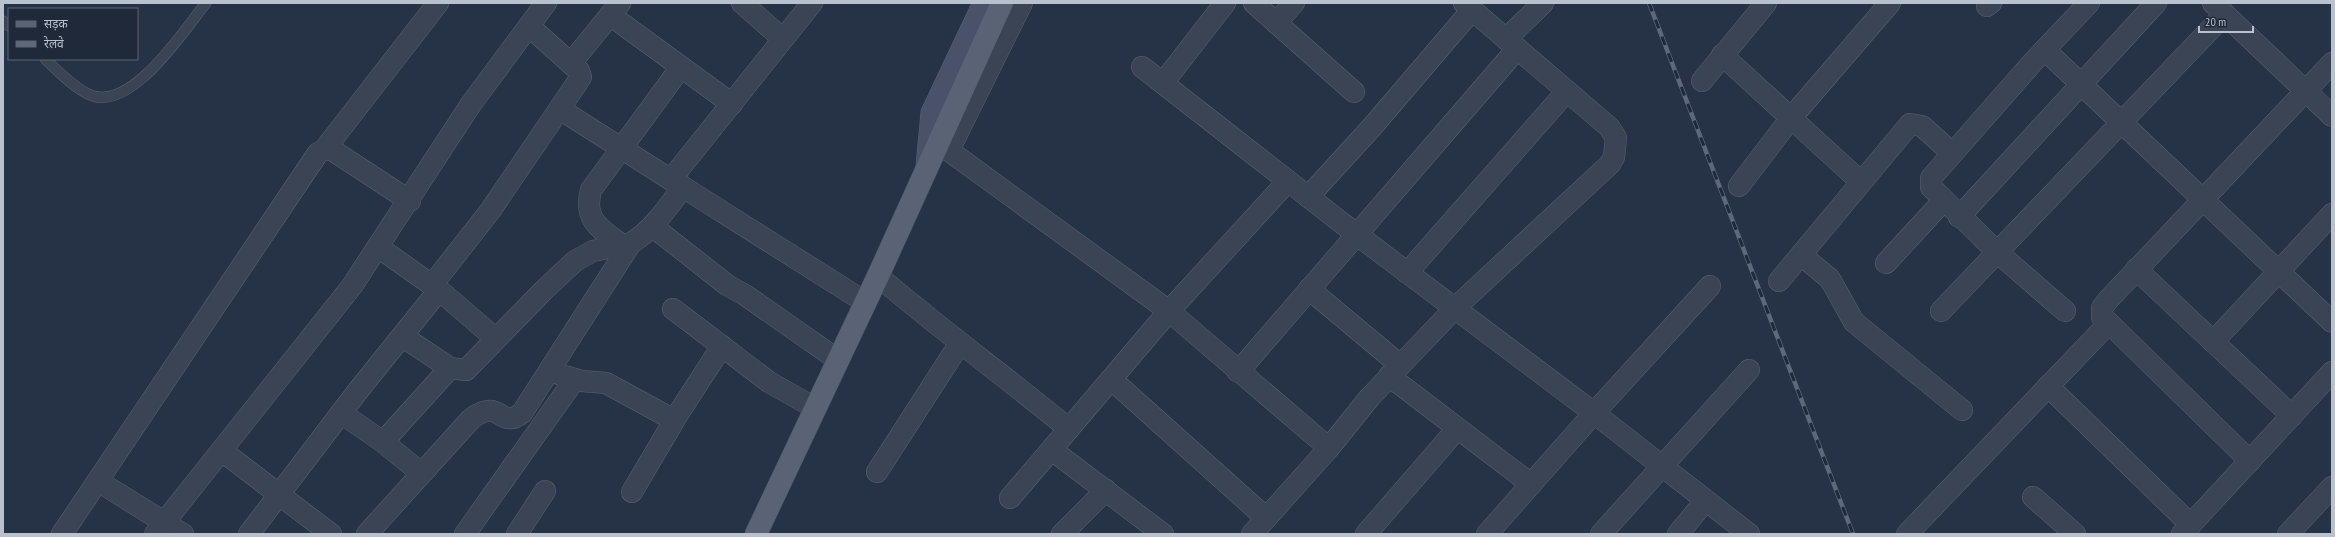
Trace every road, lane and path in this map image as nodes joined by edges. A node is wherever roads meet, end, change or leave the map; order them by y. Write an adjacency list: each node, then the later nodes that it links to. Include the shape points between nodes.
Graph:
1 (206, 3): 26 (lane, via 158,63 135,85 119,95 89,95)
2 (438, 3): 44 (street)
3 (546, 3): 21 (street)
4 (742, 3): 22 (street)
5 (812, 3): 22 (street)
6 (984, 3): 46 (main road, via 932,113)
7 (1002, 3): 42 (main road)
8 (1022, 3): 42 (street)
9 (1225, 3): 32 (street)
10 (1254, 3): 20 (street)
11 (1294, 3): 20 (street)
12 (1543, 3): 23 (street)
13 (1766, 3): 25 (street)
14 (1890, 3): 40 (street)
15 (2089, 3): 24 (street)
16 (2156, 3): 33 (street)
17 (1468, 7): 23 (street); 51 (street, via 1372,127)
18 (615, 9): 27 (street); 29 (street)
19 (2219, 9): 35 (street); 41 (street)
20 (1276, 23): 36 (street)
21 (529, 26): 27 (street); 53 (street, via 471,104)
22 (783, 40): 37 (street)
23 (1512, 44): 34 (street); 58 (street)
24 (2045, 50): 33 (street); 45 (street)
25 (1722, 55): 31 (street); 40 (street)
26 (46, 60)
27 (571, 63): 38 (street, via 581,77)
28 (2332, 63): 35 (street)
29 (681, 67): 37 (street); 43 (street)
30 (1142, 67): 32 (street)
31 (1702, 81)
32 (1163, 83): 47 (street)
33 (2082, 85): 41 (street); 56 (street)
34 (1567, 91): 66 (street); 73 (street, via 1609,127 1616,138 1614,157 1587,186)
35 (2305, 91): 39 (street); 52 (street)
36 (1354, 92)
37 (732, 104): 49 (street, via 676,173 674,180)
38 (562, 107): 43 (street, via 566,113); 70 (street)
39 (2332, 116)
40 (1790, 118): 48 (street); 50 (street)
41 (2121, 122): 52 (street); 61 (street)
42 (943, 140): 46 (main road); 77 (street)
43 (622, 148): 49 (street); 59 (street, via 591,190 589,209 593,222)
44 (324, 150): 53 (street, via 332,150); 111 (street, via 311,161)
45 (1952, 153): 48 (street, via 1922,126 1910,124); 54 (street, via 1931,178 1931,187)
46 (927, 166): 67 (main road)
47 (1288, 181): 51 (street); 77 (street)
48 (1861, 182): 62 (street)
49 (679, 185): 57 (street); 72 (street)
50 (1739, 186)
51 (1308, 197): 58 (street)
52 (2202, 199): 64 (street); 65 (street)
53 (410, 200): 60 (street)
54 (1944, 200): 56 (street); 63 (street)
55 (2332, 214): 65 (street)
56 (1960, 217): 61 (street)
57 (652, 226): 59 (street); 85 (street, via 727,285)
58 (1356, 234): 66 (street); 71 (street)
59 (626, 244): 81 (street, via 587,253 575,261); 87 (street)
60 (378, 247): 70 (street); 106 (street, via 352,286)
61 (1997, 252): 75 (street); 76 (street)
62 (1801, 255): 68 (street); 96 (street, via 1830,279 1854,322)
63 (1886, 263)
64 (2136, 269): 79 (street, via 2102,308 2102,316); 82 (street)
65 (2279, 272): 78 (street); 82 (street)
66 (1407, 273): 73 (street)
67 (878, 276): 72 (main road); 83 (street, via 933,324)
68 (1779, 281)
69 (1710, 286): 97 (street)
70 (436, 287): 80 (street); 81 (street)
71 (1309, 289): 89 (street); 90 (street)
72 (865, 302): 85 (main road)
73 (1456, 307): 89 (street); 97 (street)
74 (673, 309): 84 (street)
75 (1941, 310)
76 (2065, 310)
77 (1170, 311): 90 (street); 93 (street)
78 (2332, 322)
79 (2109, 323): 94 (street); 107 (street)
80 (402, 336): 86 (street); 98 (street)
81 (496, 339): 86 (street, via 466,370)
82 (2214, 342): 99 (street)
83 (960, 343): 101 (street); 109 (street)
84 (722, 346): 95 (street, via 769,382); 100 (street)
85 (838, 360): 95 (main road)
86 (450, 368): 103 (street)
87 (550, 370): 92 (street); 110 (street, via 522,413 512,419 490,409 482,410 471,418)
88 (1749, 370): 108 (street)
89 (1394, 371): 102 (street); 104 (street)
90 (1238, 372): 104 (street)
91 (2332, 372): 99 (street)
92 (575, 379): 100 (street, via 606,383); 129 (street)
93 (1112, 379): 101 (street); 121 (street)
94 (2048, 386): 123 (street); 140 (street)
95 (815, 408): 131 (main road)
96 (1962, 410)
97 (1594, 412): 108 (street); 112 (street)
98 (341, 413): 103 (street); 117 (street)
99 (2292, 416): 107 (street)
100 (674, 420): 116 (street)
101 (1069, 429): 105 (street)
102 (1457, 429): 112 (street); 135 (street)
103 (383, 442): 110 (street)
104 (1329, 448): 121 (street)
105 (1052, 450): 114 (street); 119 (street)
106 (222, 451): 117 (street); 122 (street)
107 (2250, 461): 123 (street)
108 (1662, 466): 120 (street); 137 (street)
109 (877, 472)
110 (421, 473): 128 (street)
111 (98, 481): 122 (street); 124 (street)
112 (1531, 484): 136 (street)
113 (2332, 487): 142 (street)
114 (1106, 490): 132 (street); 133 (street)
115 (545, 491): 130 (street)
116 (632, 492)
117 (279, 494): 126 (street); 127 (street)
118 (2033, 497): 141 (street)
119 (1010, 498)
120 (1705, 501): 138 (street); 139 (street)
121 (1266, 518): 134 (street)
122 (160, 528): 125 (street)
123 (2187, 529)
124 (62, 534)
125 (183, 534)
126 (249, 534)
127 (331, 534)
128 (367, 534)
129 (465, 534)
130 (517, 534)
131 (756, 534)
132 (1062, 534)
133 (1163, 534)
134 (1252, 534)
135 (1366, 534)
136 (1487, 534)
137 (1601, 534)
138 (1678, 534)
139 (1749, 534)
140 (1906, 534)
141 (2075, 534)
142 (2288, 534)

